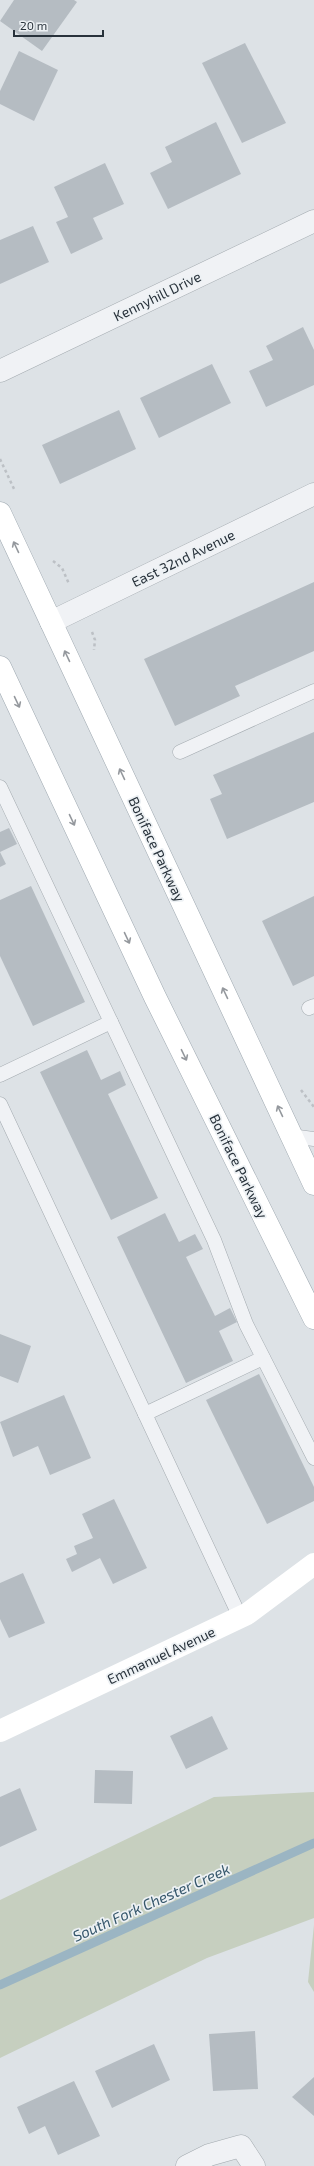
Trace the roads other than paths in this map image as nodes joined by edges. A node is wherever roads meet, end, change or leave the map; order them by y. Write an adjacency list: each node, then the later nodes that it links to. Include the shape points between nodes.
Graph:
1 (314, 221): 2 (street, Kennyhill Drive)
2 (0, 371)
3 (314, 494): 5 (street, East 32nd Avenue)
4 (0, 513): 5 (main road, Boniface Parkway, one-way to 4)
5 (51, 622): 13 (main road, Boniface Parkway, one-way to 5)
6 (0, 667): 16 (main road, Boniface Parkway, one-way to 16, via 155,997)
7 (314, 691): 8 (lane)
8 (180, 752)
9 (0, 787): 10 (lane)
10 (111, 1022): 11 (lane); 17 (lane, via 214,1240 246,1324)
11 (0, 1075)
12 (0, 1104): 18 (lane)
13 (291, 1136): 14 (lane); 15 (main road, Boniface Parkway)
14 (314, 1139)
15 (314, 1184)
16 (314, 1318)
17 (263, 1358): 18 (lane); 19 (lane)
18 (145, 1414): 21 (lane)
19 (314, 1458)
20 (314, 1564): 21 (main road, Emmanuel Avenue)
21 (240, 1618): 22 (main road, Emmanuel Avenue)
22 (0, 1731)
23 (187, 2166): 24 (street, via 209,2155 241,2146)
24 (254, 2166)

